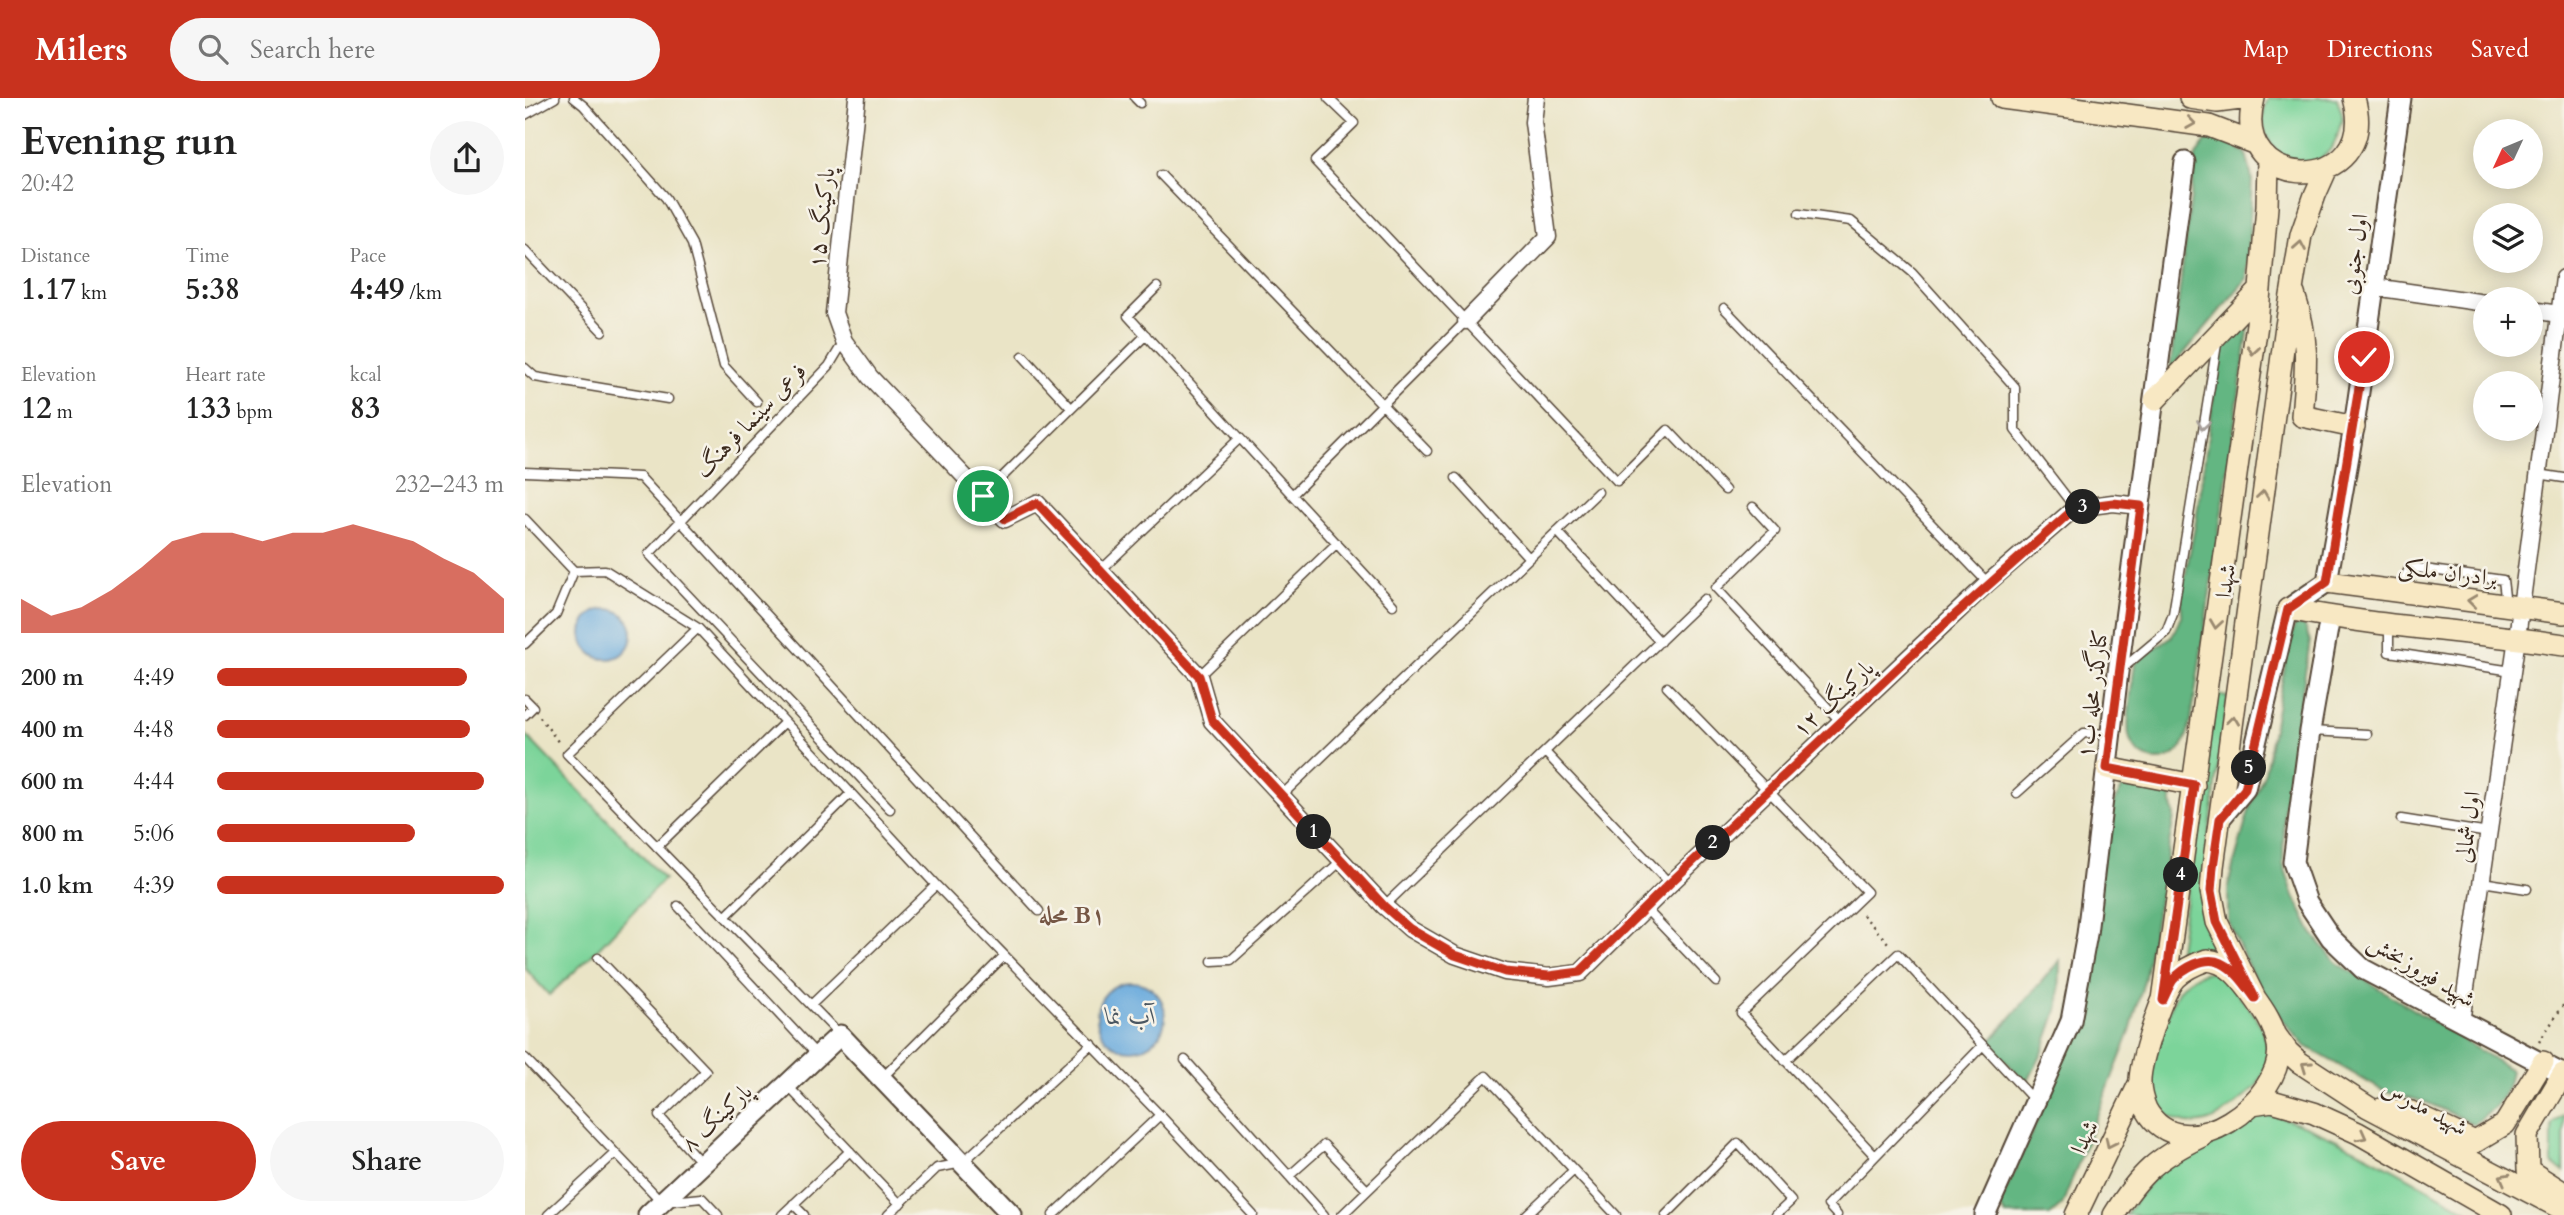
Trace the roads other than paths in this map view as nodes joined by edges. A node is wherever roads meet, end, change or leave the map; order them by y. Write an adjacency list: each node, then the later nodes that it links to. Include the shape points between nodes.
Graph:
1 (555, 98): 12 (lane)
2 (574, 98): 38 (lane, via 666,198 692,244 725,366)
3 (857, 98): 32 (street, پارکینگ ۱۵, via 834,313)
4 (1328, 98): 28 (lane, via 1354,122 1315,161)
5 (1536, 98): 28 (street, via 1533,122 1548,237)
6 (2002, 98): 13 (main road, one-way to 13, via 2209,126)
7 (2190, 98): 8 (main road, via 2217,102)
8 (2248, 98)
9 (2254, 98): 13 (main road, شهدا, via 2251,129)
10 (2354, 98): 15 (main road, شهدا, via 2358,114 2354,139 2341,159)
11 (2401, 98): 21 (street, اول جنوبی)
12 (525, 115)
13 (2262, 152): 15 (main road, via 2282,169 2297,173); 22 (main road, شهدا)
14 (2185, 162): 37 (street, کنارگذر محله ب۱)
15 (2327, 169): 23 (main road, شهدا, one-way to 15, via 2301,235)
16 (1161, 174): 39 (lane)
17 (1799, 214): 54 (lane, via 1851,221 1912,272 2015,387 2015,430)
18 (525, 250): 29 (lane)
19 (2564, 278): 27 (street)
20 (1157, 287): 31 (lane, via 1128,316)
21 (2374, 287): 24 (street); 41 (street, اول جنوبی)
22 (2260, 290): 30 (main road); 89 (main road, شهدا, one-way to 89)
23 (2292, 290): 41 (main road, via 2305,329 2302,416); 95 (main road, شهدا, one-way to 23)
24 (2473, 301)
25 (1724, 308): 63 (lane)
26 (2543, 312): 27 (street)
27 (2559, 314): 35 (street)
28 (1466, 321): 39 (lane); 48 (lane, via 1617,481 1668,430)
29 (601, 331)
30 (2218, 334): 37 (main road); 77 (lane, one-way to 77, via 2173,614 2166,632)
31 (1146, 335): 40 (lane); 42 (lane)
32 (844, 341): 51 (street, پارکینگ ۱۵, via 870,377); 56 (lane, فرعی سینما فرهنگ, via 829,366)
33 (1023, 356): 40 (lane)
34 (525, 368): 36 (lane, via 535,377)
35 (2557, 378): 45 (street)
36 (668, 399)
37 (2155, 400): 52 (street, کنارگذر محله ب۱)
38 (757, 402)
39 (1384, 403): 43 (lane); 50 (lane)
40 (1072, 408): 51 (lane)
41 (2354, 428): 62 (street, اول جنوبی)
42 (1240, 438): 50 (lane); 60 (lane)
43 (1427, 451)
44 (525, 472): 56 (lane, via 640,477)
45 (2537, 474): 47 (lane); 66 (street)
46 (1456, 478): 59 (lane)
47 (2564, 478)
48 (1725, 490)
49 (1598, 492): 57 (lane)
50 (1293, 494): 58 (lane)
51 (983, 496): 60 (street, پارکینگ ۱۵, via 1005,519 1037,503)
52 (2141, 506): 54 (street, via 2113,503); 77 (street, کنارگذر محله ب۱)
53 (1753, 508): 83 (lane, via 1775,531 1716,588)
54 (2075, 508): 63 (street, پارکینگ ۱۲)
55 (525, 519): 61 (lane)
56 (679, 521): 94 (lane, فرعی سینما فرهنگ, via 649,554); 107 (lane)
57 (1557, 531): 59 (lane); 73 (lane)
58 (1337, 543): 65 (lane); 78 (lane)
59 (1529, 558): 93 (lane)
60 (1101, 570): 78 (street)
61 (574, 571): 71 (lane, via 605,570); 74 (lane, via 556,614)
62 (2327, 582): 66 (main road, برادران ملکی, one-way to 62); 67 (street)
63 (1988, 583): 83 (street, پارکینگ ۱۲)
64 (1704, 600): 73 (lane)
65 (1393, 605)
66 (2513, 606): 68 (main road, برادران ملکی); 72 (street, اول شمالی)
67 (2288, 609): 69 (main road); 95 (street, via 2245,789)
68 (2564, 613)
69 (2330, 617): 70 (main road); 84 (street, شهید فیروزبخش)
70 (2389, 624): 72 (main road); 76 (lane, via 2389,652)
71 (698, 628): 82 (lane); 98 (lane, via 567,754)
72 (2517, 638): 75 (main road); 76 (street, اول شمالی)
73 (1660, 642): 87 (lane)
74 (525, 644)
75 (2564, 645)
76 (2512, 671): 97 (street, اول شمالی)
77 (2118, 672): 85 (street, کنارگذر محله ب۱)
78 (1199, 676): 93 (street, via 1212,720)
79 (1667, 687): 90 (lane)
80 (525, 699): 81 (lane, via 533,707)
81 (525, 715)
82 (785, 722): 91 (lane); 98 (lane)
83 (1841, 722): 90 (street, پارکینگ ۱۲)
84 (2310, 731): 86 (lane); 116 (street, شهید فیروزبخش, via 2293,862 2307,902 2331,938 2363,969)
85 (2111, 734): 88 (street, کنارگذر محله ب۱); 92 (lane, via 2084,733)
86 (2367, 734)
87 (1545, 752): 101 (lane); 105 (lane)
88 (2107, 768): 89 (main road); 130 (street, کنارگذر محله ب۱, via 2087,934 2071,1021)
89 (2194, 785): 114 (main road, شهدا)
90 (1768, 790): 101 (street, پارکینگ ۱۲); 125 (lane, via 1867,892 1741,1013)
91 (851, 793): 102 (lane); 108 (lane)
92 (2017, 793)
93 (1281, 796): 99 (street)
94 (890, 809)
95 (2220, 819): 113 (main road, شهدا, via 2213,907)
96 (2400, 819): 97 (lane)
97 (2489, 833): 100 (street, اول شمالی)
98 (657, 847): 108 (lane)
99 (1341, 861): 105 (street); 111 (lane, via 1231,960)
100 (2482, 882): 103 (lane); 116 (street, اول شمالی)
101 (1669, 884): 106 (street, پارکینگ ۱۲)
102 (936, 885): 109 (lane); 115 (lane)
103 (2527, 888)
104 (678, 906): 121 (lane)
105 (1384, 906): 106 (street, پارکینگ ۱۲, via 1410,929 1455,955 1505,972 1549,976 1580,972)
106 (1645, 908): 112 (lane)
107 (1039, 911)
108 (725, 917): 115 (lane)
109 (1003, 956): 119 (lane); 127 (lane)
110 (598, 958): 139 (lane, via 706,1071 659,1116)
111 (1212, 961)
112 (1716, 982)
113 (2255, 998): 114 (main road, via 2220,961 2207,960 2174,979); 117 (main road)
114 (2163, 1000): 128 (main road)
115 (811, 1005): 118 (lane)
116 (2461, 1022): 123 (street, شهید فیروزبخش)
117 (2274, 1032): 131 (main road, via 2279,1047 2276,1069); 132 (main road, شهید مدرس, one-way to 117, via 2299,1062)
118 (840, 1035): 121 (street, پارکینگ ۸); 127 (street)
119 (1092, 1044): 133 (lane); 138 (lane)
120 (1983, 1045): 125 (lane, via 1898,954); 130 (lane); 137 (lane)
121 (817, 1055): 129 (street, پارکینگ ۸)
122 (525, 1058): 136 (lane)
123 (2536, 1059): 126 (street, شهید فیروزبخش); 132 (main road, via 2505,1124 2476,1142 2411,1112)
124 (1185, 1060): 141 (lane)
125 (1785, 1061): 137 (lane)
126 (2563, 1075): 143 (main road, via 2527,1135 2528,1170)
127 (882, 1078): 138 (street)
128 (2140, 1082): 134 (main road, via 2146,1109 2164,1128 2185,1137); 164 (main road, شهدا, one-way to 164)
129 (786, 1084): 135 (lane); 139 (street, پارکینگ ۸)
130 (2036, 1102): 163 (street, کنارگذر محله ب۱)
131 (2252, 1104): 134 (main road); 166 (main road, one-way to 166, via 2272,1101 2314,1113)
132 (2368, 1107): 147 (main road, شهید مدرس, one-way to 132)
133 (1160, 1115): 154 (lane); 155 (lane)
134 (2213, 1131): 165 (main road, via 2151,1165)
135 (850, 1151): 144 (lane); 145 (lane)
136 (615, 1153): 146 (lane); 148 (lane)
137 (1875, 1156): 162 (lane, via 1828,1205)
138 (962, 1163): 145 (lane, via 937,1168); 153 (street)
139 (702, 1164): 146 (street, پارکینگ ۸)
140 (1574, 1170): 142 (lane, via 1486,1076); 158 (lane); 159 (lane)
141 (1289, 1176): 142 (lane, via 1324,1145); 156 (lane)
142 (1367, 1191): 157 (lane)
143 (2564, 1193)
144 (793, 1204): 150 (lane); 151 (lane)
145 (900, 1204): 152 (lane)
146 (655, 1208): 149 (lane, via 702,1198)
147 (2564, 1210)
148 (548, 1215)
149 (718, 1215)
150 (782, 1215)
151 (804, 1215)
152 (888, 1215)
153 (1012, 1215)
154 (1053, 1215)
155 (1253, 1215)
156 (1324, 1215)
157 (1342, 1215)
158 (1526, 1215)
159 (1616, 1215)
160 (1666, 1215): 161 (lane, via 1738,1143 1791,1201)
161 (1776, 1215)
162 (1837, 1215)
163 (1985, 1215)
164 (2076, 1215)
165 (2114, 1215)
166 (2501, 1215)

